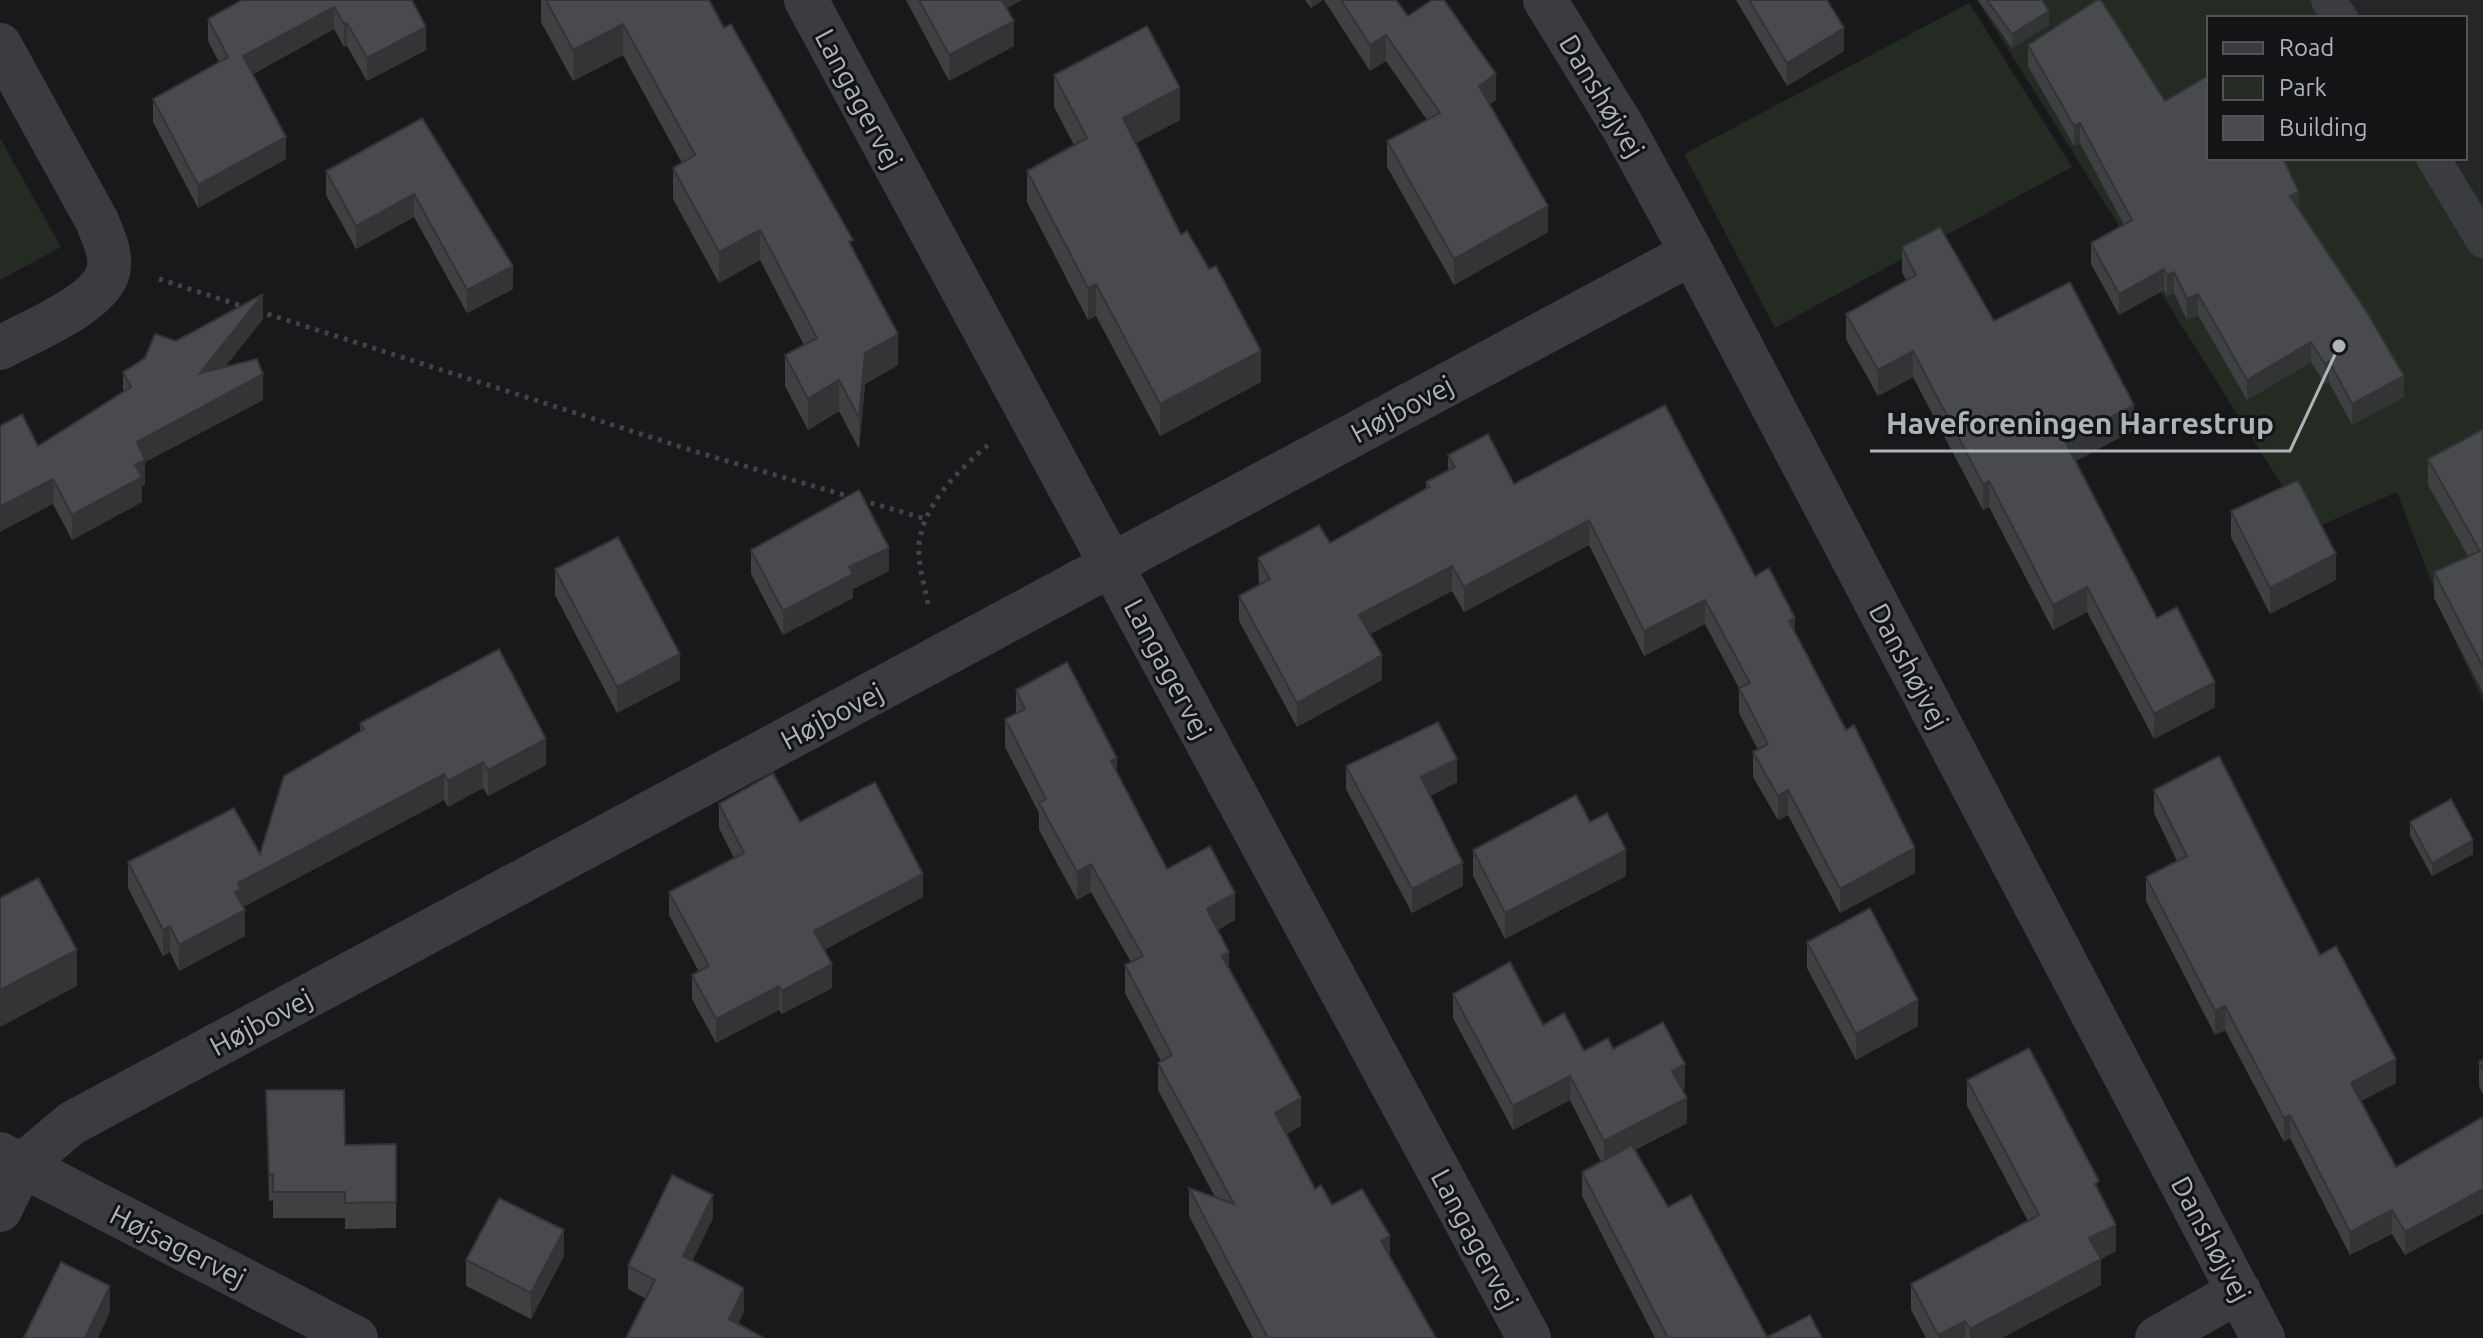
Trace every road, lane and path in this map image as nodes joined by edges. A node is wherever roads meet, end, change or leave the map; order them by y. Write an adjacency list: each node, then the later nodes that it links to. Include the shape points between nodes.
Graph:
1 (806, 0): 9 (street, Langagervej)
2 (1545, 0): 6 (street, Danshøjvej)
3 (0, 45): 7 (street, via 97,221 109,249)
4 (2434, 160): 5 (lane)
5 (2483, 241)
6 (1692, 253): 11 (street, Højbovej); 15 (street, Danshøjvej)
7 (108, 262): 8 (street, via 108,273 95,294); 10 (path, via 700,453)
8 (0, 348)
9 (1032, 418): 10 (path, via 992,441 954,473); 11 (street, Langagervej)
10 (926, 519): 12 (path, via 918,553 928,605)
11 (1112, 566): 12 (street, Højbovej); 17 (street, Langagervej)
12 (955, 650): 13 (street, Højbovej)
13 (11, 1160): 14 (street, Højbovej); 16 (street, Højsagervej)
14 (0, 1210)
15 (2239, 1291): 18 (street); 19 (street, Danshøjvej)
16 (356, 1338)
17 (1529, 1338)
18 (2157, 1338)
19 (2263, 1338)

